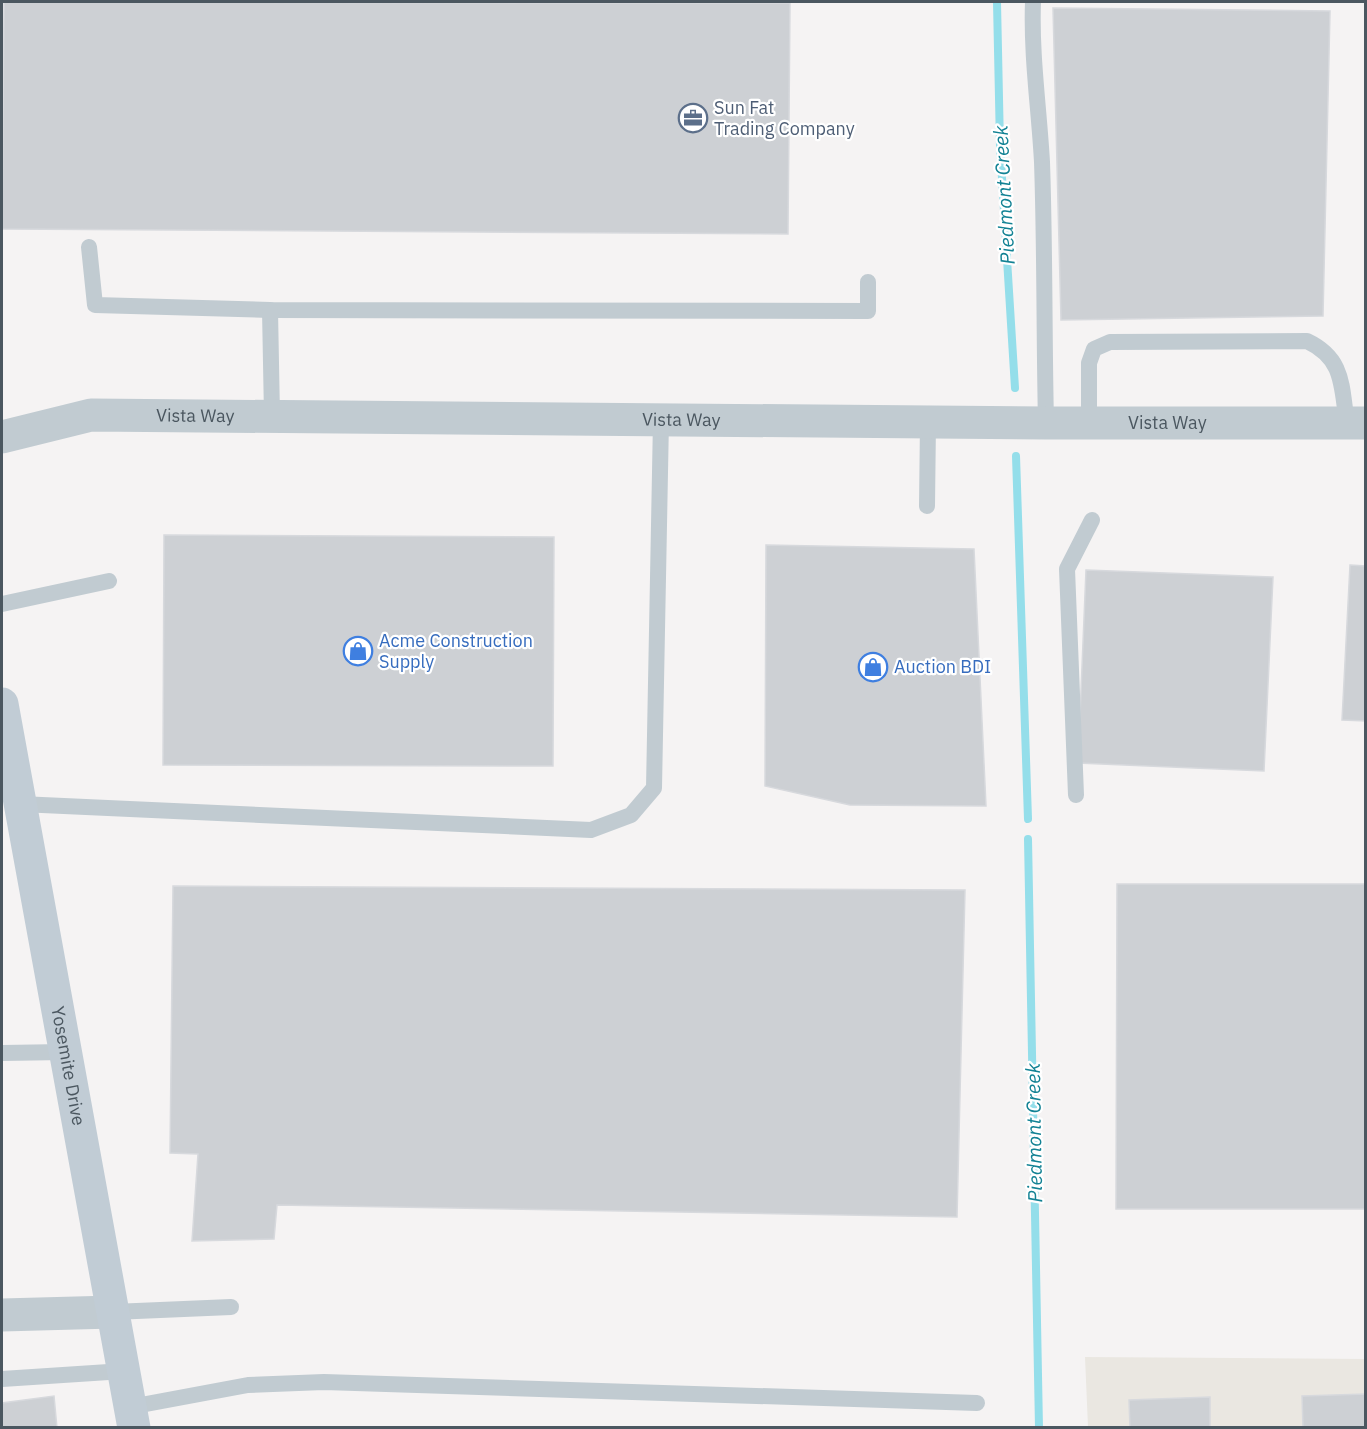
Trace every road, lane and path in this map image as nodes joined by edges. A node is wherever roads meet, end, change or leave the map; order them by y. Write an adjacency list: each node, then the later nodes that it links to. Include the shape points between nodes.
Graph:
1 (1033, 2): 8 (lane, via 1042,163)
2 (89, 247): 4 (lane, via 95,305)
3 (868, 282): 4 (lane, via 868,311)
4 (270, 310): 5 (lane)
5 (272, 416): 6 (street, Vista Way); 11 (street, Vista Way, via 91,415)
6 (661, 420): 7 (street, Vista Way); 19 (lane, via 654,788 632,815 591,830)
7 (928, 422): 8 (street, Vista Way); 12 (lane)
8 (1046, 423): 9 (street, Vista Way)
9 (1089, 423): 10 (street, Vista Way); 10 (lane, via 1089,363 1094,349 1110,342 1307,341 1323,348 1338,369)
10 (1356, 423)
11 (2, 437)
12 (927, 506)
13 (1092, 520): 18 (lane, via 1067,569)
14 (109, 581): 15 (lane)
15 (2, 604)
16 (2, 704): 17 (main road, Yosemite Drive)
17 (4, 736): 19 (main road, Yosemite Drive)
18 (1076, 795)
19 (20, 804): 20 (main road, Yosemite Drive)
20 (65, 1052): 21 (lane); 23 (main road, Yosemite Drive)
21 (2, 1053)
22 (231, 1307): 23 (lane)
23 (113, 1312): 24 (street); 25 (main road, Yosemite Drive)
24 (2, 1315)
25 (124, 1371): 26 (lane); 28 (main road, Yosemite Drive)
26 (2, 1379)
27 (977, 1403): 28 (lane, via 324,1382 248,1385)
28 (132, 1417)

